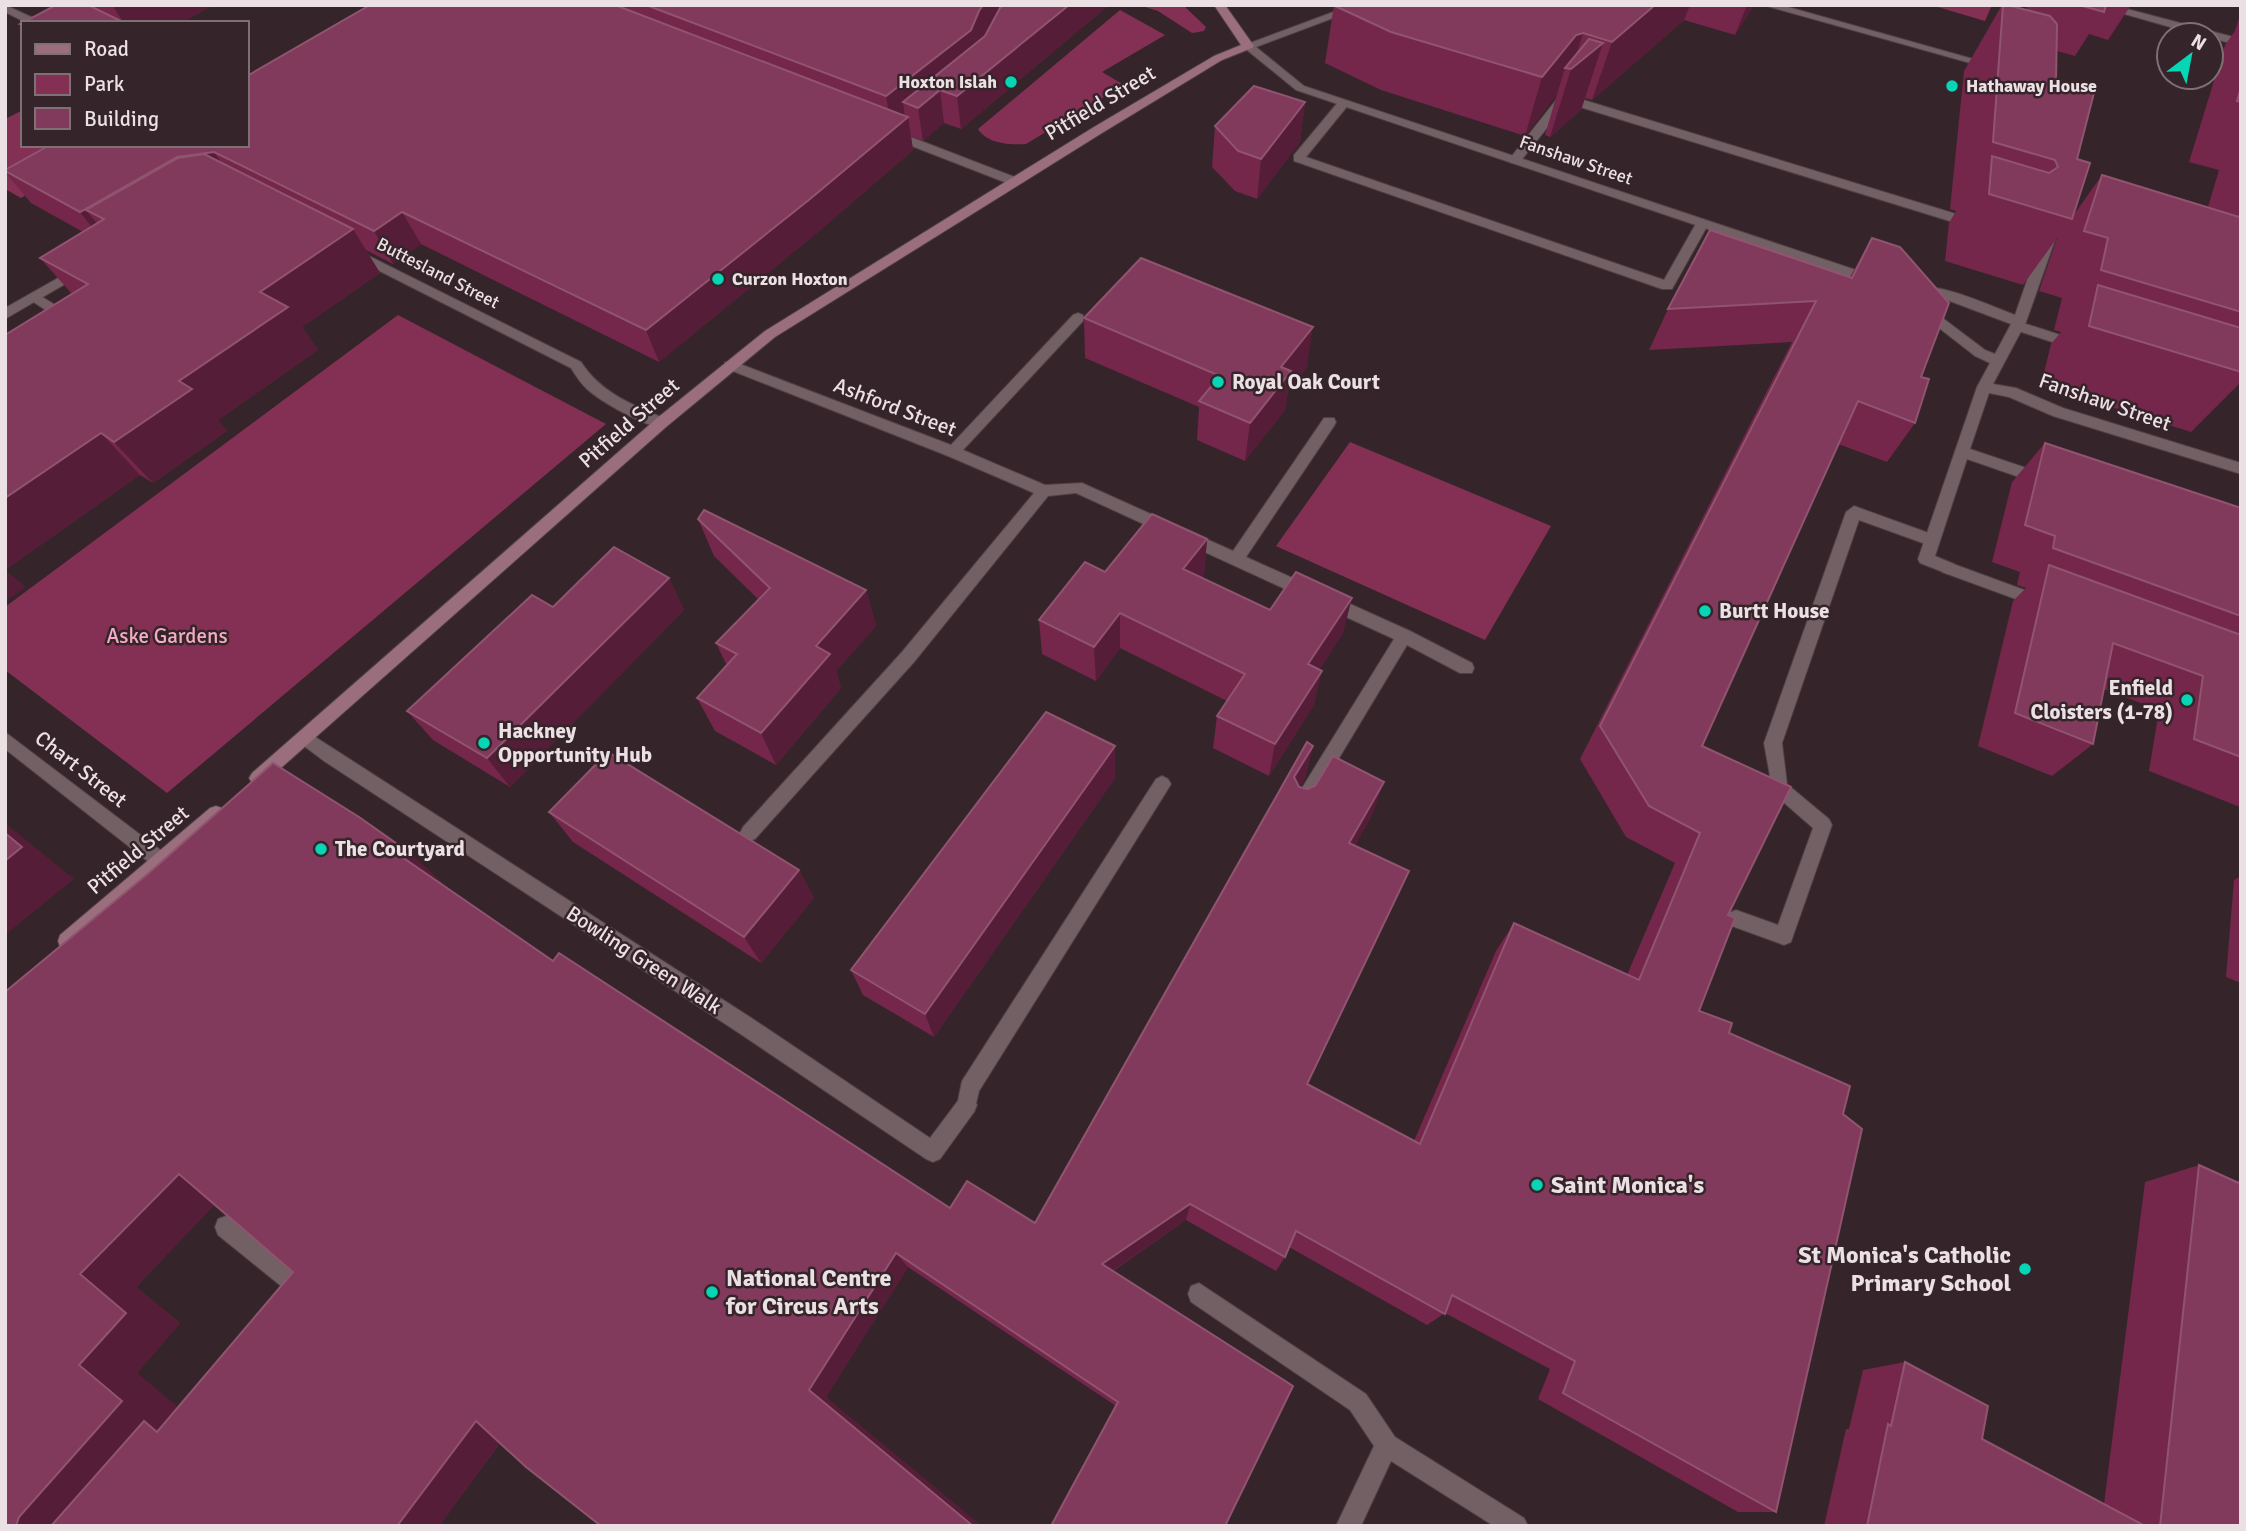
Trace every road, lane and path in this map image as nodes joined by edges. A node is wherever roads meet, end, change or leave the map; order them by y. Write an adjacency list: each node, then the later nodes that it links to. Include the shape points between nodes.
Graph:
1 (1219, 5): 8 (street)
2 (1363, 5): 8 (street, Pitfield Street)
3 (1768, 5): 9 (street)
4 (2098, 5): 7 (street)
5 (5, 8): 6 (street)
6 (32, 21)
7 (2241, 43)
8 (1248, 46): 10 (street, Fanshaw Street, via 1300,89); 15 (street, Pitfield Street, via 1218,58)
9 (2005, 70)
10 (1343, 104): 14 (street, Fanshaw Street); 17 (street, via 1297,158 1667,286)
11 (911, 123): 13 (street)
12 (883, 131): 13 (street)
13 (896, 135): 15 (street)
14 (1515, 160): 17 (street, Fanshaw Street); 18 (street, via 1564,99)
15 (1016, 182): 29 (street, Pitfield Street, via 770,334)
16 (2054, 222): 25 (street)
17 (1703, 223): 21 (street, Fanshaw Street)
18 (1990, 229)
19 (344, 247): 32 (street, Buttesland Street, via 576,365 585,383)
20 (97, 260): 22 (street)
21 (1891, 286)
22 (34, 296): 23 (street); 26 (street, via 76,324)
23 (5, 314)
24 (1078, 318): 33 (street)
25 (2018, 324): 27 (street); 28 (street); 28 (street, via 1941,293 1903,291 1961,340)
26 (71, 332)
27 (2096, 351)
28 (1997, 360): 30 (street)
29 (730, 365): 32 (street, Pitfield Street); 33 (street, Ashford Street)
30 (1984, 387): 34 (street); 35 (street, Fanshaw Street)
31 (1329, 422): 39 (street)
32 (661, 423): 43 (street, Pitfield Street)
33 (953, 452): 37 (street, Ashford Street)
34 (1962, 452): 36 (street); 38 (street)
35 (2241, 469)
36 (2060, 485)
37 (1044, 491): 39 (street, via 1077,487); 47 (street, via 908,656)
38 (1931, 540): 40 (street, via 1926,559); 49 (street, via 1854,512 1773,743 1779,788 1823,825 1784,936)
39 (1236, 559): 41 (street)
40 (2050, 606)
41 (1404, 636): 42 (street); 46 (street)
42 (1466, 668)
43 (306, 738): 45 (street, Bowling Green Walk, via 933,1152 967,1105 969,1088); 48 (street, Pitfield Street)
44 (5, 739): 48 (street, Chart Street)
45 (1162, 785)
46 (1298, 810)
47 (750, 833)
48 (161, 861): 50 (street, Pitfield Street)
49 (1736, 919)
50 (50, 955)
51 (226, 1227): 53 (street, via 300,1288)
52 (1199, 1294): 54 (street, via 1358,1402)
53 (282, 1309)
54 (1387, 1445): 55 (street); 56 (street)
55 (1348, 1526)
56 (1516, 1526)

